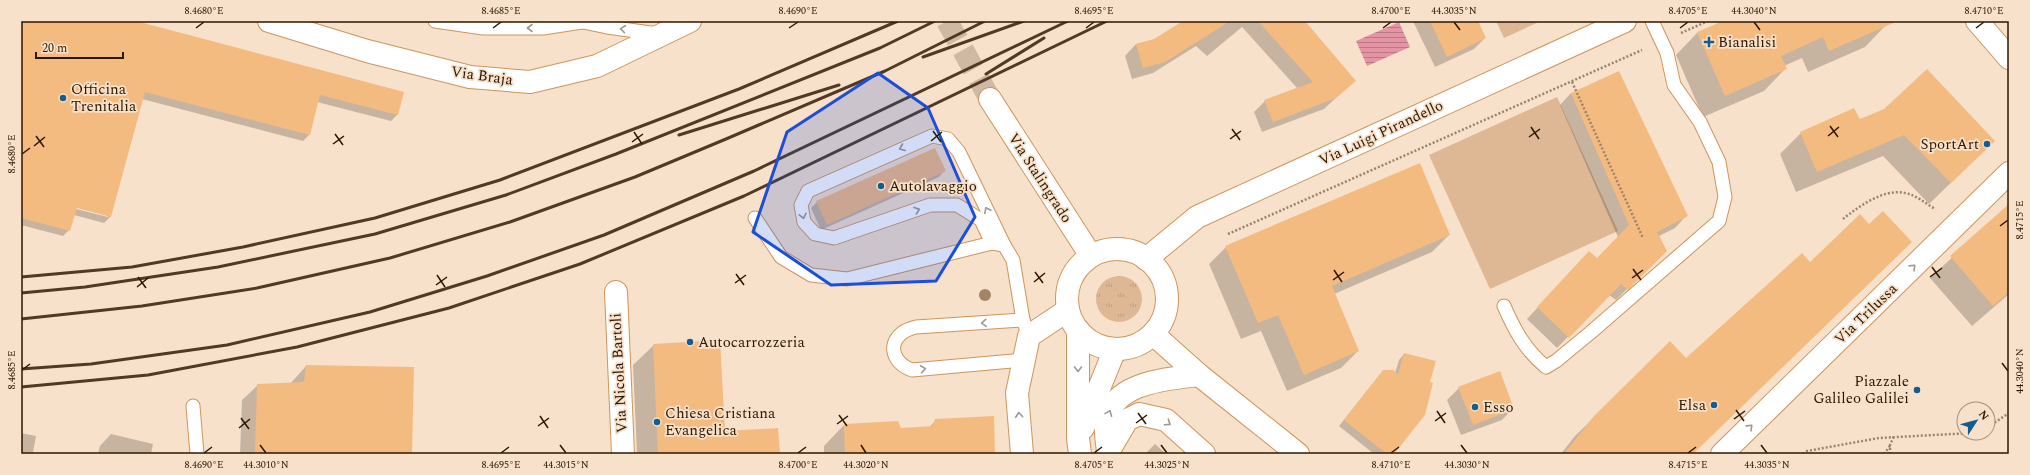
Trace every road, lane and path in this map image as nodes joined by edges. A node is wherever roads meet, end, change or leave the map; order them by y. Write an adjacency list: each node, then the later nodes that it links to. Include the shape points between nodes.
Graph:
1 (269, 21): 9 (street, Via Braja, via 367,51 470,77 530,82 597,66)
2 (435, 21): 8 (lane, one-way to 2, via 543,28 483,28)
3 (690, 21): 9 (street, Via Braja)
4 (1625, 21): 22 (street, Via Luigi Pirandello, via 1197,218)
5 (1652, 21): 10 (lane)
6 (1708, 21): 10 (path)
7 (1977, 21): 11 (street)
8 (580, 22): 9 (lane, one-way to 8)
9 (662, 35)
10 (1662, 42): 12 (path); 24 (lane, via 1674,85 1700,122 1719,162 1725,197 1719,221 1590,333 1546,366 1533,357 1516,333)
11 (2009, 58)
12 (1572, 82): 18 (path); 19 (path)
13 (990, 99): 21 (street, Via Stalingrado)
14 (2009, 173): 17 (street, Via Trilussa)
15 (754, 218): 20 (lane, via 781,257 812,275 848,279)
16 (1843, 219): 17 (path, via 1872,199 1885,194 1904,192 1918,198)
17 (1956, 226): 45 (street, Via Trilussa, one-way to 17)
18 (1225, 235)
19 (1643, 238)
20 (998, 244): 20 (lane, one-way to 20, via 959,152 948,139 932,136 893,152 808,191 801,205 804,222 815,234 834,238 930,205 957,206 981,220); 26 (lane, via 1013,260)
21 (1091, 256): 22 (street, via 1119,249 1133,252); 25 (street, via 1076,270 1071,279 1068,289)
22 (1146, 259): 28 (street, via 1160,274 1166,295 1164,316)
23 (616, 292): 41 (street, Via Nicola Bartoli)
24 (1504, 306)
25 (1068, 310): 26 (street); 27 (street)
26 (1026, 328): 30 (street); 30 (lane, one-way to 30, via 916,327 903,332 895,340 892,349 897,360 912,370)
27 (1078, 330): 29 (street, via 1094,344); 38 (street, one-way to 38)
28 (1153, 334): 29 (street, via 1136,345); 31 (street)
29 (1115, 349): 38 (street)
30 (1024, 360): 42 (street, one-way to 30, via 1017,393)
31 (1199, 375): 39 (street, one-way to 31, via 1106,424 1111,408 1128,390 1156,380); 44 (street)
32 (193, 406): 40 (lane)
33 (2009, 413): 34 (path)
34 (1996, 422)
35 (1956, 434): 36 (path)
36 (1894, 436): 37 (path); 46 (path, via 1807,451)
37 (1890, 445): 47 (path); 48 (path)
38 (1079, 446)
39 (1107, 453): 43 (street, one-way to 43, via 1127,420 1139,414 1166,420)
40 (198, 454)
41 (623, 454)
42 (1022, 454)
43 (1204, 454)
44 (1298, 454)
45 (1722, 454)
46 (1803, 454)
47 (1884, 454)
48 (1890, 454)

